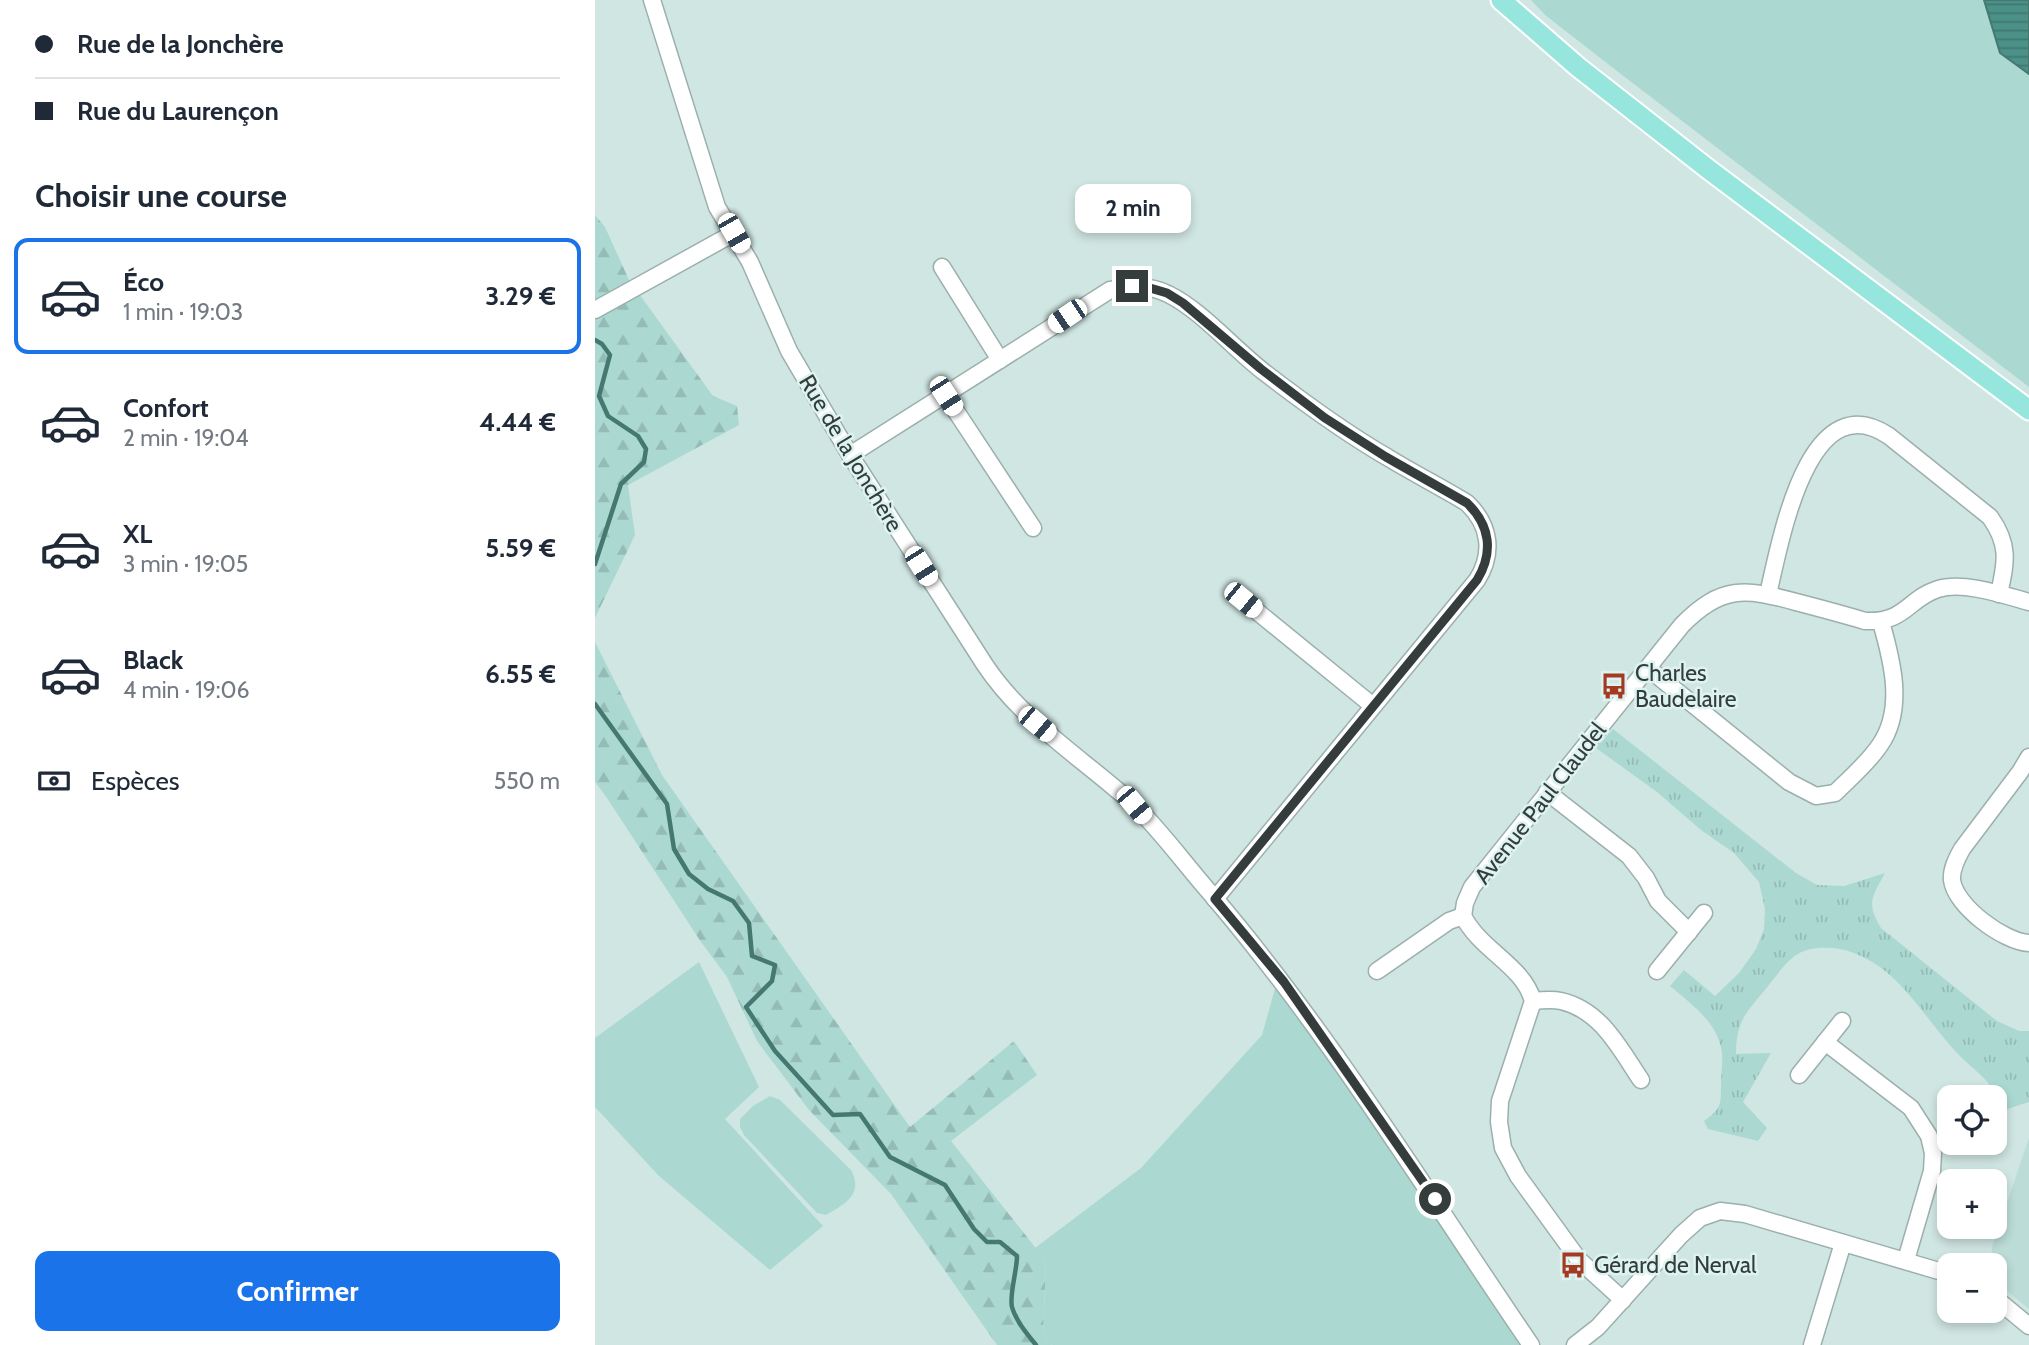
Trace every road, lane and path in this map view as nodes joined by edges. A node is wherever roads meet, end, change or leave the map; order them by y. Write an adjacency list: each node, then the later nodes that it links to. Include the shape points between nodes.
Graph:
1 (652, 0): 3 (street, Rue de la Jonchère, via 717,207)
2 (1501, 0): 8 (main road, via 1697,160)
3 (734, 233): 5 (street); 9 (street, Rue de la Jonchère, via 789,351)
4 (941, 267): 6 (street)
5 (595, 310)
6 (1000, 360): 7 (street); 17 (street, via 1110,290 1132,286 1167,293 1325,418 1467,503 1485,530 1486,566)
7 (946, 396): 9 (street); 10 (street)
8 (2029, 410)
9 (851, 455): 20 (street, Rue de la Jonchère, via 998,684 1037,724 1134,805)
10 (1033, 528)
11 (1767, 594): 12 (street, via 1794,492 1812,456 1832,433 1860,425 1889,436 1990,517 2004,544); 15 (street, Avenue Paul Claudel); 16 (street, Avenue Paul Claudel, via 1748,591 1713,600 1682,625)
12 (1999, 594): 14 (street); 15 (street, via 1961,587 1938,589)
13 (1243, 600): 17 (street)
14 (2029, 602)
15 (1881, 622): 16 (street, via 1894,689 1892,712 1882,742 1835,793 1816,796 1789,782)
16 (1648, 668): 19 (street, Avenue Paul Claudel)
17 (1373, 706): 20 (street)
18 (2029, 757): 24 (street, via 1962,849 1952,880 1962,902 1982,920 2011,940)
19 (1547, 792): 22 (street, Avenue Paul Claudel, via 1472,887); 23 (street, via 1629,856 1658,901)
20 (1215, 899): 38 (street, Rue de la Jonchère, via 1319,1030)
21 (1704, 913): 23 (street)
22 (1463, 916): 25 (street, via 1448,921); 27 (street, via 1476,938 1529,987)
23 (1689, 932): 26 (street)
24 (2029, 943)
25 (1377, 971)
26 (1657, 971)
27 (1533, 1001): 31 (street, via 1559,1000 1599,1020); 35 (street, via 1500,1101 1503,1148 1579,1260)
28 (1842, 1021): 29 (street)
29 (1825, 1042): 30 (street); 33 (street, via 1911,1108 1929,1136 1932,1171)
30 (1799, 1075)
31 (1641, 1080)
32 (1843, 1243): 33 (street); 35 (street, via 1720,1211 1700,1218 1681,1235); 40 (street)
33 (1906, 1260): 34 (street)
34 (1937, 1270)
35 (1623, 1300): 39 (street)
36 (2007, 1308): 37 (street)
37 (2029, 1326)
38 (1531, 1345)
39 (1575, 1345)
40 (1812, 1345)

